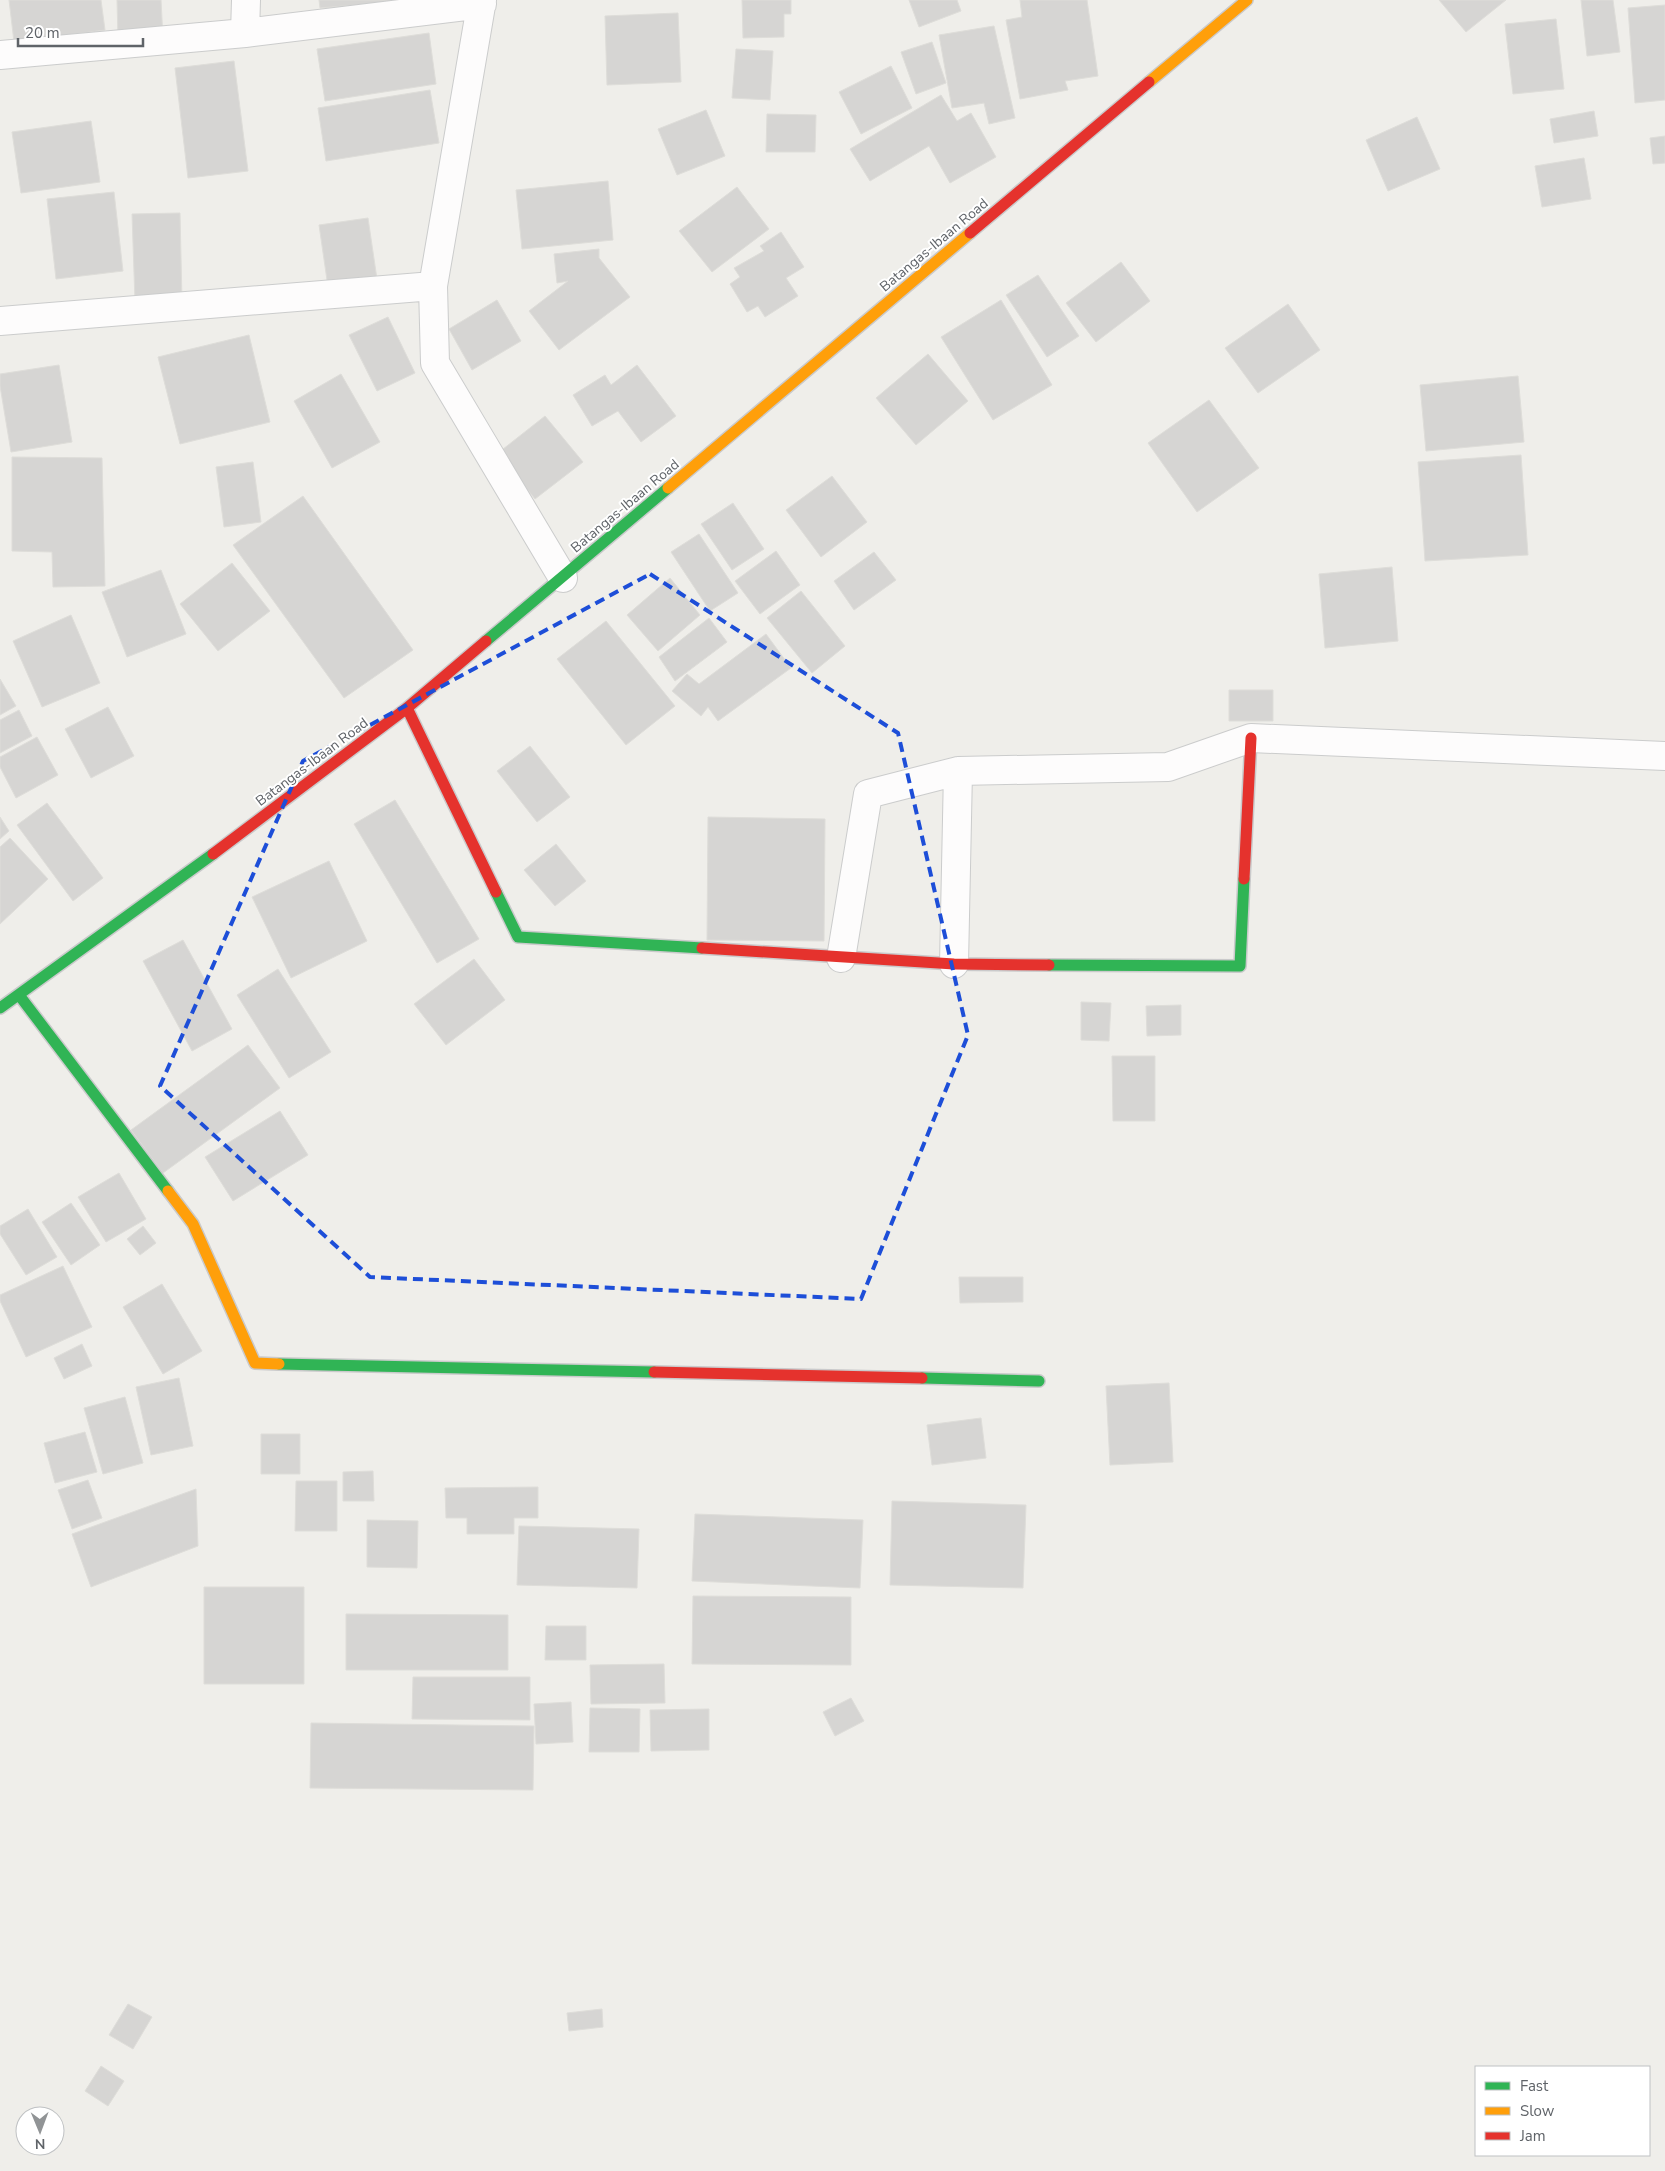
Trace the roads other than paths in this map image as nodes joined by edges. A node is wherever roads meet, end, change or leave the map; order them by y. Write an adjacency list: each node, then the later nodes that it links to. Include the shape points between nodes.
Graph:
1 (246, 0): 4 (street)
2 (1247, 0): 8 (street, Batangas-Ibaan Road)
3 (482, 2): 4 (street); 6 (street)
4 (245, 34): 5 (street)
5 (0, 55)
6 (433, 286): 7 (street); 8 (street, via 435,363)
7 (0, 321)
8 (563, 578): 9 (street, Batangas-Ibaan Road)
9 (407, 708): 13 (street, via 518,938); 15 (street, Batangas-Ibaan Road, via 194,869)
10 (1251, 738): 11 (street); 12 (street, via 1168,767); 14 (street, via 1240,966)
11 (1665, 756)
12 (958, 771): 13 (street, via 868,794); 14 (street)
13 (841, 958): 14 (street)
14 (954, 964)
15 (19, 995): 16 (street, Batangas-Ibaan Road); 17 (street, via 192,1224 255,1363)
16 (0, 1008)
17 (1039, 1381)

